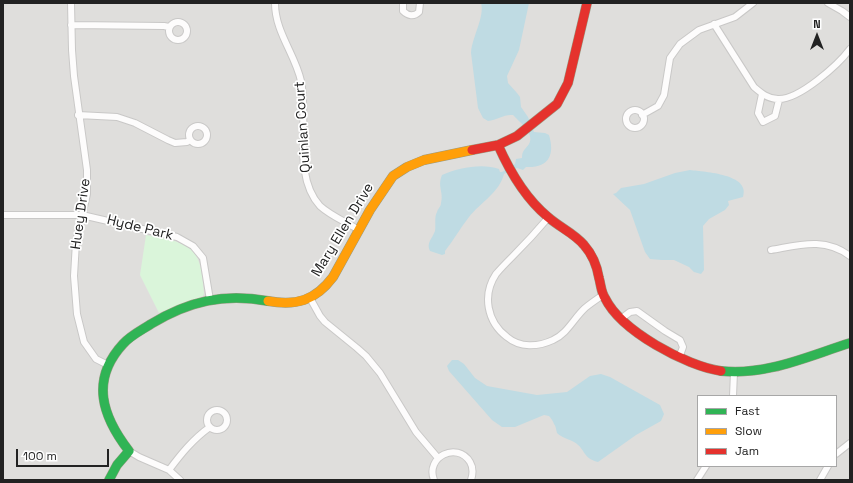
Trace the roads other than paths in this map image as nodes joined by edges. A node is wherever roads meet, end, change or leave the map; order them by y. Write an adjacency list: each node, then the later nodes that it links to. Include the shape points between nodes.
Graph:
1 (71, 3): 10 (street, Huey Drive)
2 (275, 3): 22 (street, Quinlan Court, via 282,34 295,61 301,83 304,169 307,185 320,205 328,212)
3 (403, 3): 4 (street, via 403,11 411,16 419,12)
4 (420, 3)
5 (587, 3): 18 (street, Mary Ellen Drive, via 568,83 557,104 517,136)
6 (753, 3): 9 (street, via 735,17)
7 (828, 3): 8 (street)
8 (850, 17)
9 (714, 24): 13 (street, via 754,87); 16 (street, via 698,30 680,44 670,58 664,95 658,106)
10 (71, 25): 11 (street); 15 (street, Huey Drive)
11 (169, 27)
12 (850, 49): 14 (street, via 842,60 808,88)
13 (762, 94): 14 (street); 14 (street, via 758,113 763,122 775,116)
14 (779, 100)
15 (78, 115): 17 (street, via 117,117 135,122 175,143); 20 (street, Huey Drive, via 86,170 86,194)
16 (642, 115)
17 (190, 140)
18 (498, 145): 21 (street, via 524,192); 22 (street, Mary Ellen Drive, via 424,160 407,167 393,176 386,185)
19 (3, 215): 20 (street, Hyde Park)
20 (82, 215): 27 (street, Hyde Park, via 177,237 193,246 203,258); 31 (street, Huey Drive, via 76,242 74,276 77,314 84,342 96,359)
21 (548, 218): 25 (street, via 568,230 587,248 597,269); 25 (street, via 496,275 490,285 488,304 496,326 516,343 545,343 555,340 585,308)
22 (359, 230): 26 (street, Mary Ellen Drive, via 328,285)
23 (771, 250): 24 (street, via 818,244 840,249)
24 (850, 256)
25 (603, 296): 28 (street)
26 (310, 298): 27 (street, Mary Ellen Drive, via 289,303 256,299); 38 (street, via 325,322 362,352 380,373 416,432)
27 (210, 300): 31 (street, Mary Ellen Drive, via 185,307 141,330 123,344)
28 (622, 318): 30 (street, via 651,342); 30 (street, via 630,312 637,311 680,340 683,347)
29 (850, 343): 32 (street, via 770,368)
30 (679, 358): 32 (street, via 706,368)
31 (108, 365): 36 (street, Mary Ellen Drive, via 102,384 103,404 117,438)
32 (734, 372): 33 (street)
33 (733, 395)
34 (210, 427): 41 (street, via 200,434)
35 (850, 443): 37 (street)
36 (129, 451): 41 (street); 42 (street)
37 (837, 453)
38 (438, 458): 44 (street, via 434,463); 45 (street, via 450,452 463,454 471,464)
39 (705, 467): 46 (street)
40 (827, 467): 47 (street)
41 (169, 470): 43 (street)
42 (109, 480)
43 (180, 480)
44 (434, 480)
45 (471, 480)
46 (697, 480)
47 (820, 480)

